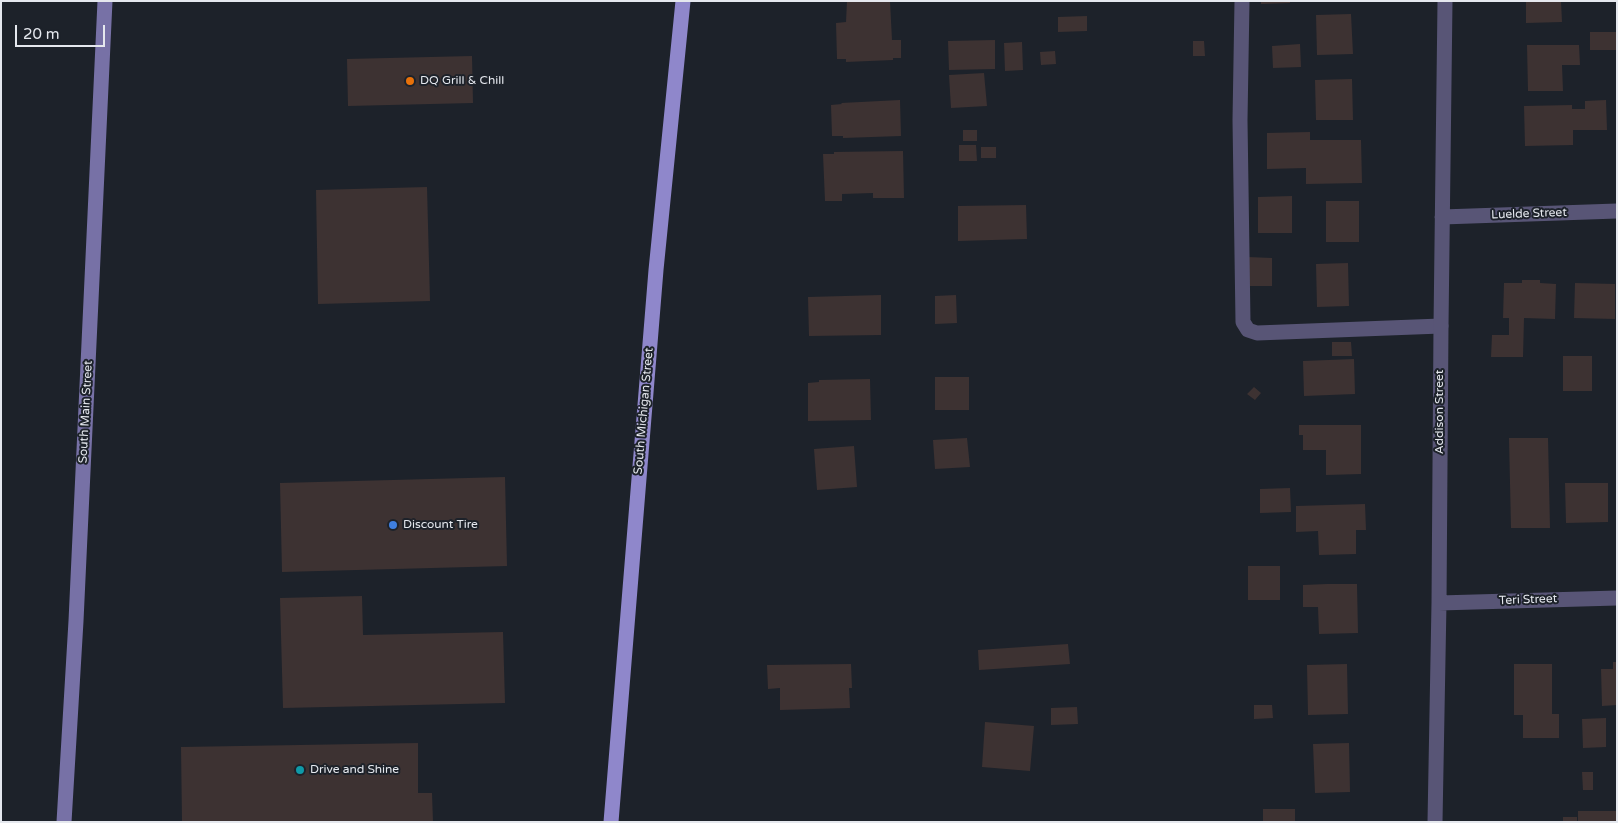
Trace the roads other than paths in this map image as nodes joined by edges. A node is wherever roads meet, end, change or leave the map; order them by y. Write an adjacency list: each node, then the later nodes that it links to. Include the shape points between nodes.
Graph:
1 (105, 1): 10 (street, South Main Street)
2 (683, 1): 11 (main road, South Michigan Street, via 656,270)
3 (1242, 1): 7 (street, via 1243,322 1248,330 1257,333)
4 (1445, 1): 6 (street, Addison Street)
5 (1617, 212): 6 (street, Luelde Street)
6 (1442, 217): 7 (street, Addison Street)
7 (1440, 326): 9 (street, Addison Street)
8 (1617, 598): 9 (street, Teri Street)
9 (1439, 603): 12 (street, Addison Street)
10 (64, 822)
11 (611, 822)
12 (1435, 822)

